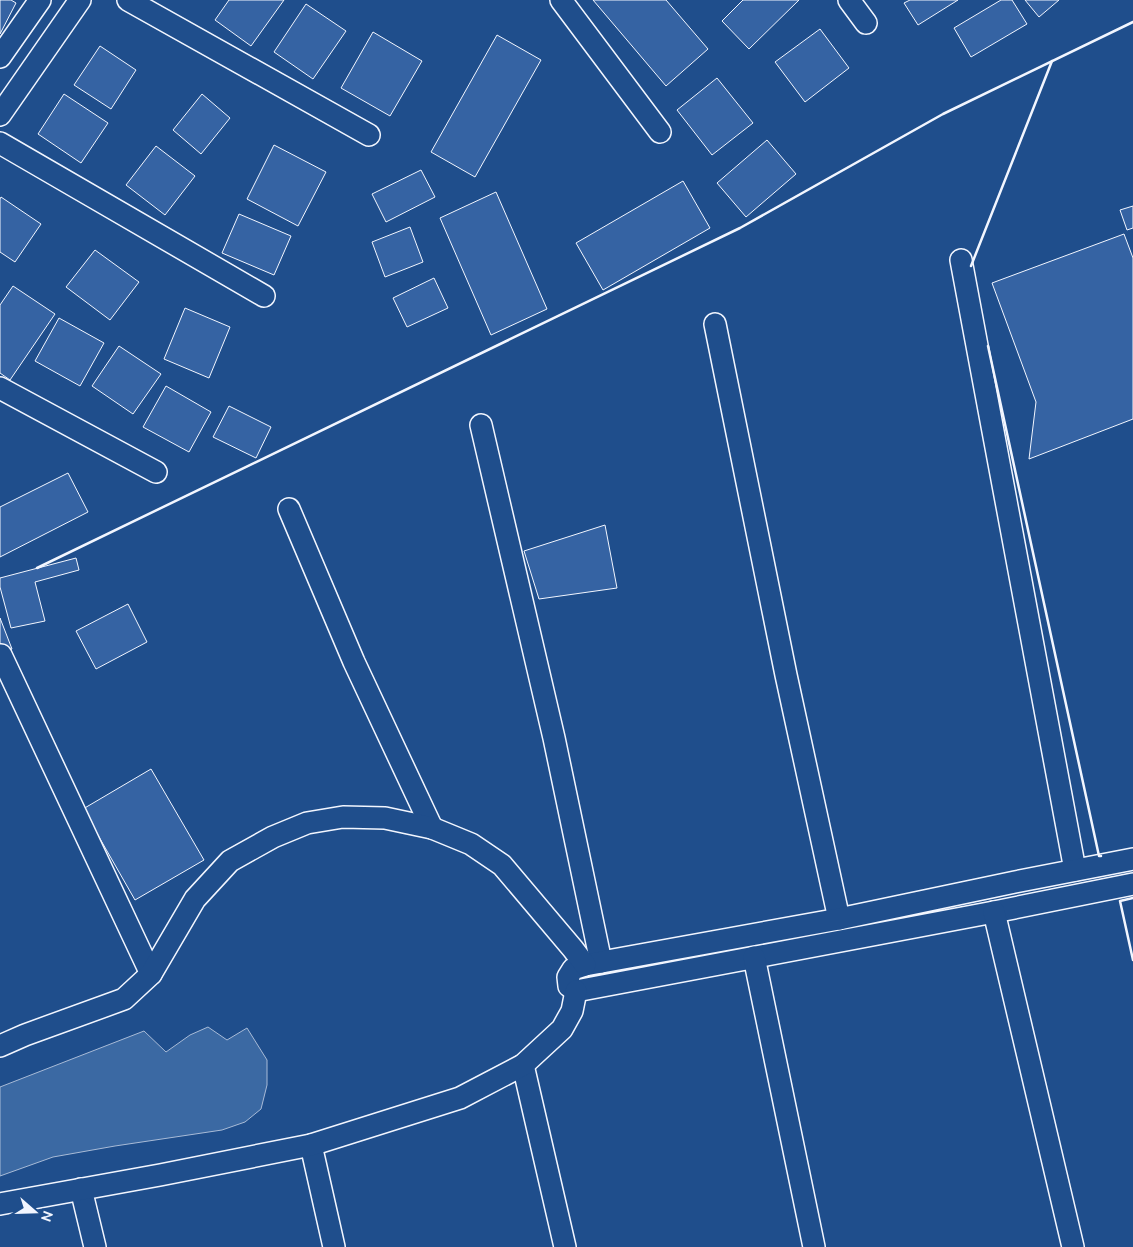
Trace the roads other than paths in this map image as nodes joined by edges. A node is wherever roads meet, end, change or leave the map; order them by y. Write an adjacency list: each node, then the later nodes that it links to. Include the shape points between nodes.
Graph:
1 (40, 0): 7 (street)
2 (80, 0): 8 (street)
3 (128, 0): 10 (street)
4 (561, 0): 9 (street)
5 (849, 0): 6 (street)
6 (866, 23)
7 (0, 57)
8 (0, 115)
9 (660, 132)
10 (369, 135)
11 (0, 143): 13 (street)
12 (961, 260): 22 (street)
13 (264, 296)
14 (715, 324): 25 (street)
15 (0, 388): 17 (street)
16 (481, 425): 27 (street, via 554,738)
17 (156, 472)
18 (289, 509): 20 (street, via 354,662)
19 (1, 655): 28 (street)
20 (432, 828): 27 (street, via 471,844 502,865 573,950); 28 (street, via 385,818 343,817 308,823 273,837 230,861 195,899)
21 (1133, 859): 22 (street)
22 (1075, 870): 25 (street)
23 (1133, 884): 24 (street)
24 (994, 912): 26 (street); 39 (street)
25 (839, 918): 27 (street)
26 (754, 957): 29 (street); 38 (street)
27 (593, 964): 29 (street, via 573,969 568,977 569,986)
28 (151, 974): 30 (street, via 124,999)
29 (576, 991): 31 (street, via 572,1011 562,1029)
30 (0, 1046)
31 (523, 1065): 32 (street, via 460,1098); 37 (street)
32 (311, 1145): 33 (street); 36 (street)
33 (81, 1189): 34 (street); 35 (street)
34 (0, 1204)
35 (95, 1247)
36 (334, 1247)
37 (565, 1247)
38 (814, 1247)
39 (1073, 1247)

